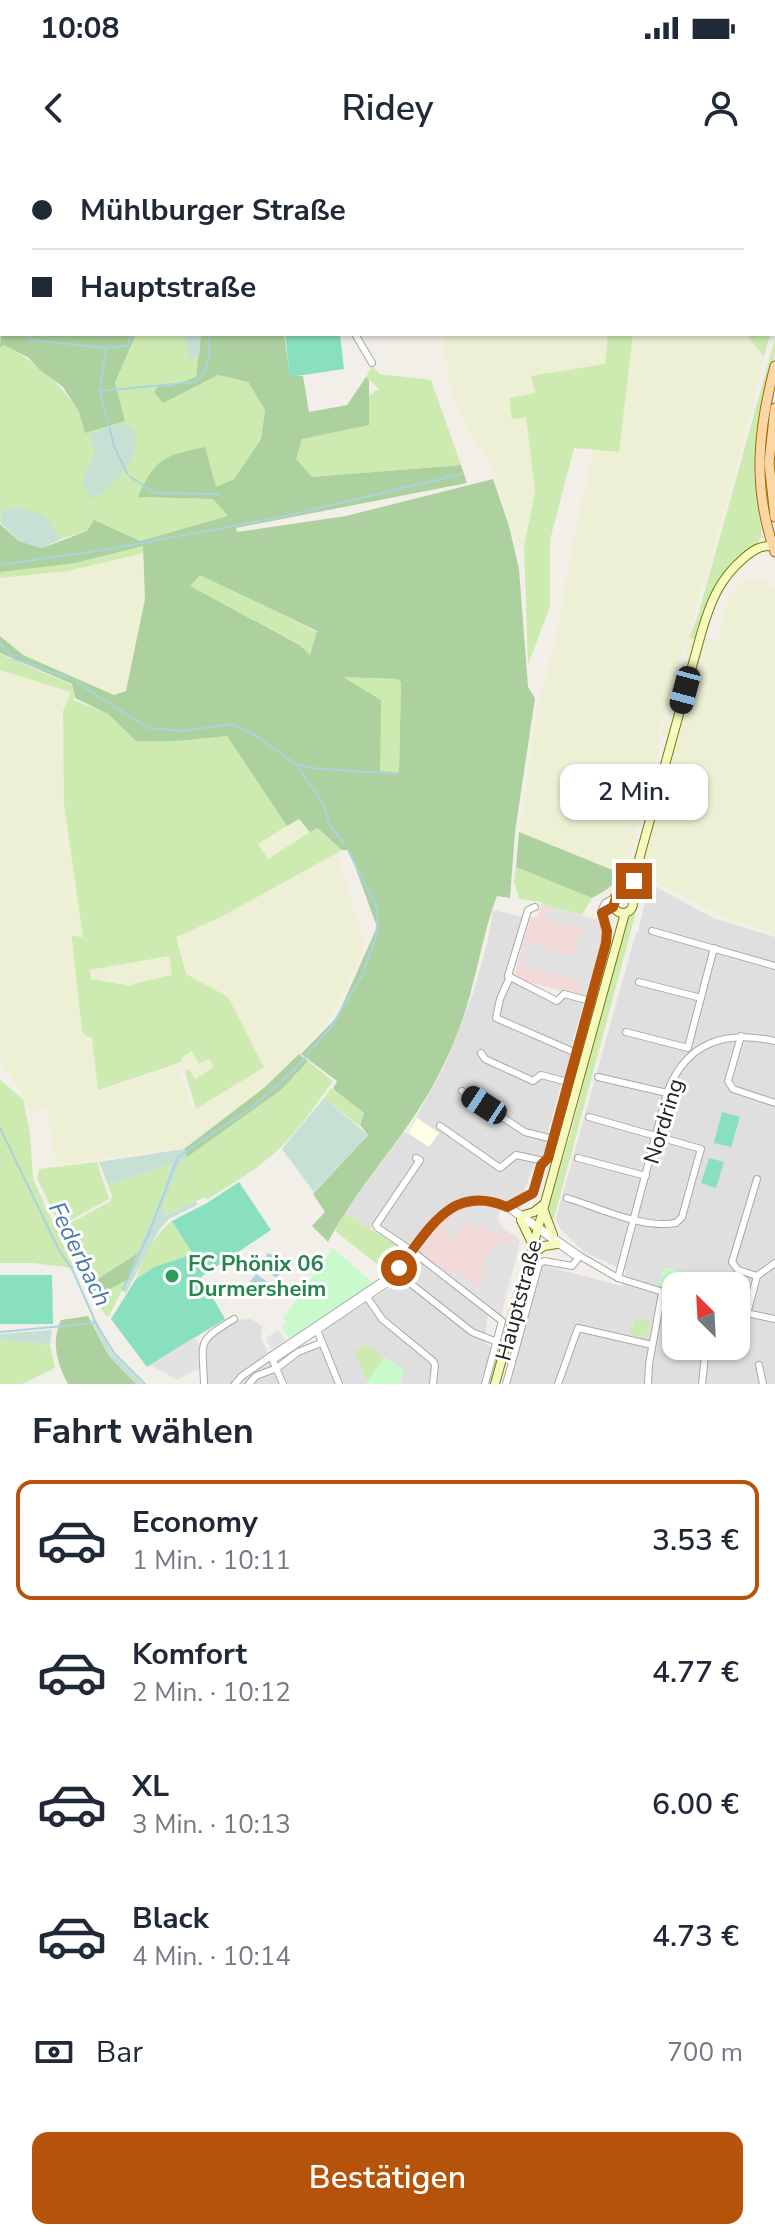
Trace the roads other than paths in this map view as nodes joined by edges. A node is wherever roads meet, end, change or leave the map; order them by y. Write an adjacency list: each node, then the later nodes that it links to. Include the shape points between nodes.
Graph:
1 (356, 336): 2 (street)
2 (372, 363)
3 (775, 366): 6 (main road, via 759,454)
4 (775, 408): 5 (main road, via 769,463)
5 (775, 517)
6 (767, 527): 7 (street); 8 (main road)
7 (759, 547): 8 (street); 9 (street, Hauptstraße)
8 (774, 548): 9 (street, Hauptstraße)
9 (744, 558): 10 (street, Hauptstraße, via 720,584 709,607 635,873)
10 (620, 903): 18 (street, via 603,906 608,936); 41 (street, Hauptstraße, via 618,938)
11 (535, 907): 15 (street, via 528,910)
12 (652, 931): 13 (street)
13 (714, 948): 14 (street); 17 (street)
14 (775, 966)
15 (510, 977): 18 (street, via 557,1001 564,994); 24 (street, via 496,1018)
16 (639, 982): 17 (street)
17 (701, 998): 22 (street)
18 (590, 1001): 24 (street)
19 (626, 1032): 22 (street)
20 (741, 1036): 21 (street, Nordring); 22 (street, Nordring); 29 (street, via 728,1081 733,1089)
21 (775, 1039)
22 (689, 1051): 28 (street, Nordring)
23 (481, 1053): 26 (street, via 533,1081 541,1075)
24 (576, 1053): 26 (street)
25 (598, 1077): 28 (street)
26 (568, 1082): 33 (street)
27 (462, 1091): 33 (street, via 525,1132)
28 (667, 1093): 32 (street, Nordring)
29 (775, 1103)
30 (589, 1117): 32 (street)
31 (440, 1126): 36 (street, via 500,1168 516,1155)
32 (656, 1136): 37 (street, Nordring); 43 (street, via 701,1149 682,1217 667,1225)
33 (553, 1139): 36 (street)
34 (416, 1158): 46 (street, via 420,1160 376,1225)
35 (578, 1158): 37 (street)
36 (544, 1161): 40 (street, via 533,1193)
37 (646, 1176): 43 (street, Nordring)
38 (757, 1179): 51 (street, via 732,1262 738,1270)
39 (567, 1198): 43 (street)
40 (507, 1207): 42 (street); 46 (street, via 483,1200 453,1206)
41 (544, 1207): 42 (street); 44 (street, Hauptstraße); 45 (street)
42 (522, 1218): 44 (street); 47 (street)
43 (635, 1219): 52 (street, Nordring)
44 (538, 1228): 45 (street); 47 (street, Hauptstraße)
45 (555, 1240): 47 (street); 48 (street)
46 (412, 1251): 50 (street); 60 (street, via 502,1321)
47 (532, 1251): 74 (street, Hauptstraße)
48 (580, 1256): 52 (street); 75 (street, via 572,1266 539,1264)
49 (775, 1263): 51 (street)
50 (396, 1272): 54 (street, via 395,1278); 60 (street, via 472,1332)
51 (757, 1276): 55 (street)
52 (618, 1278): 53 (street)
53 (662, 1293): 62 (street)
54 (366, 1296): 59 (street); 72 (street, via 382,1319 433,1361)
55 (750, 1303)
56 (750, 1315): 58 (street)
57 (234, 1319): 67 (street, via 207,1335)
58 (775, 1319)
59 (317, 1329): 61 (street); 63 (street)
60 (497, 1342): 73 (street)
61 (321, 1343): 66 (street); 71 (street)
62 (652, 1345): 76 (street, via 578,1328); 77 (street)
63 (271, 1356): 66 (street); 68 (street)
64 (705, 1360): 78 (street)
65 (759, 1365): 79 (street)
66 (277, 1368): 69 (street); 70 (street)
67 (204, 1384)
68 (235, 1384)
69 (249, 1384)
70 (283, 1384)
71 (339, 1384)
72 (433, 1384)
73 (485, 1384)
74 (495, 1384)
75 (506, 1384)
76 (558, 1384)
77 (648, 1384)
78 (702, 1384)
79 (763, 1384)

